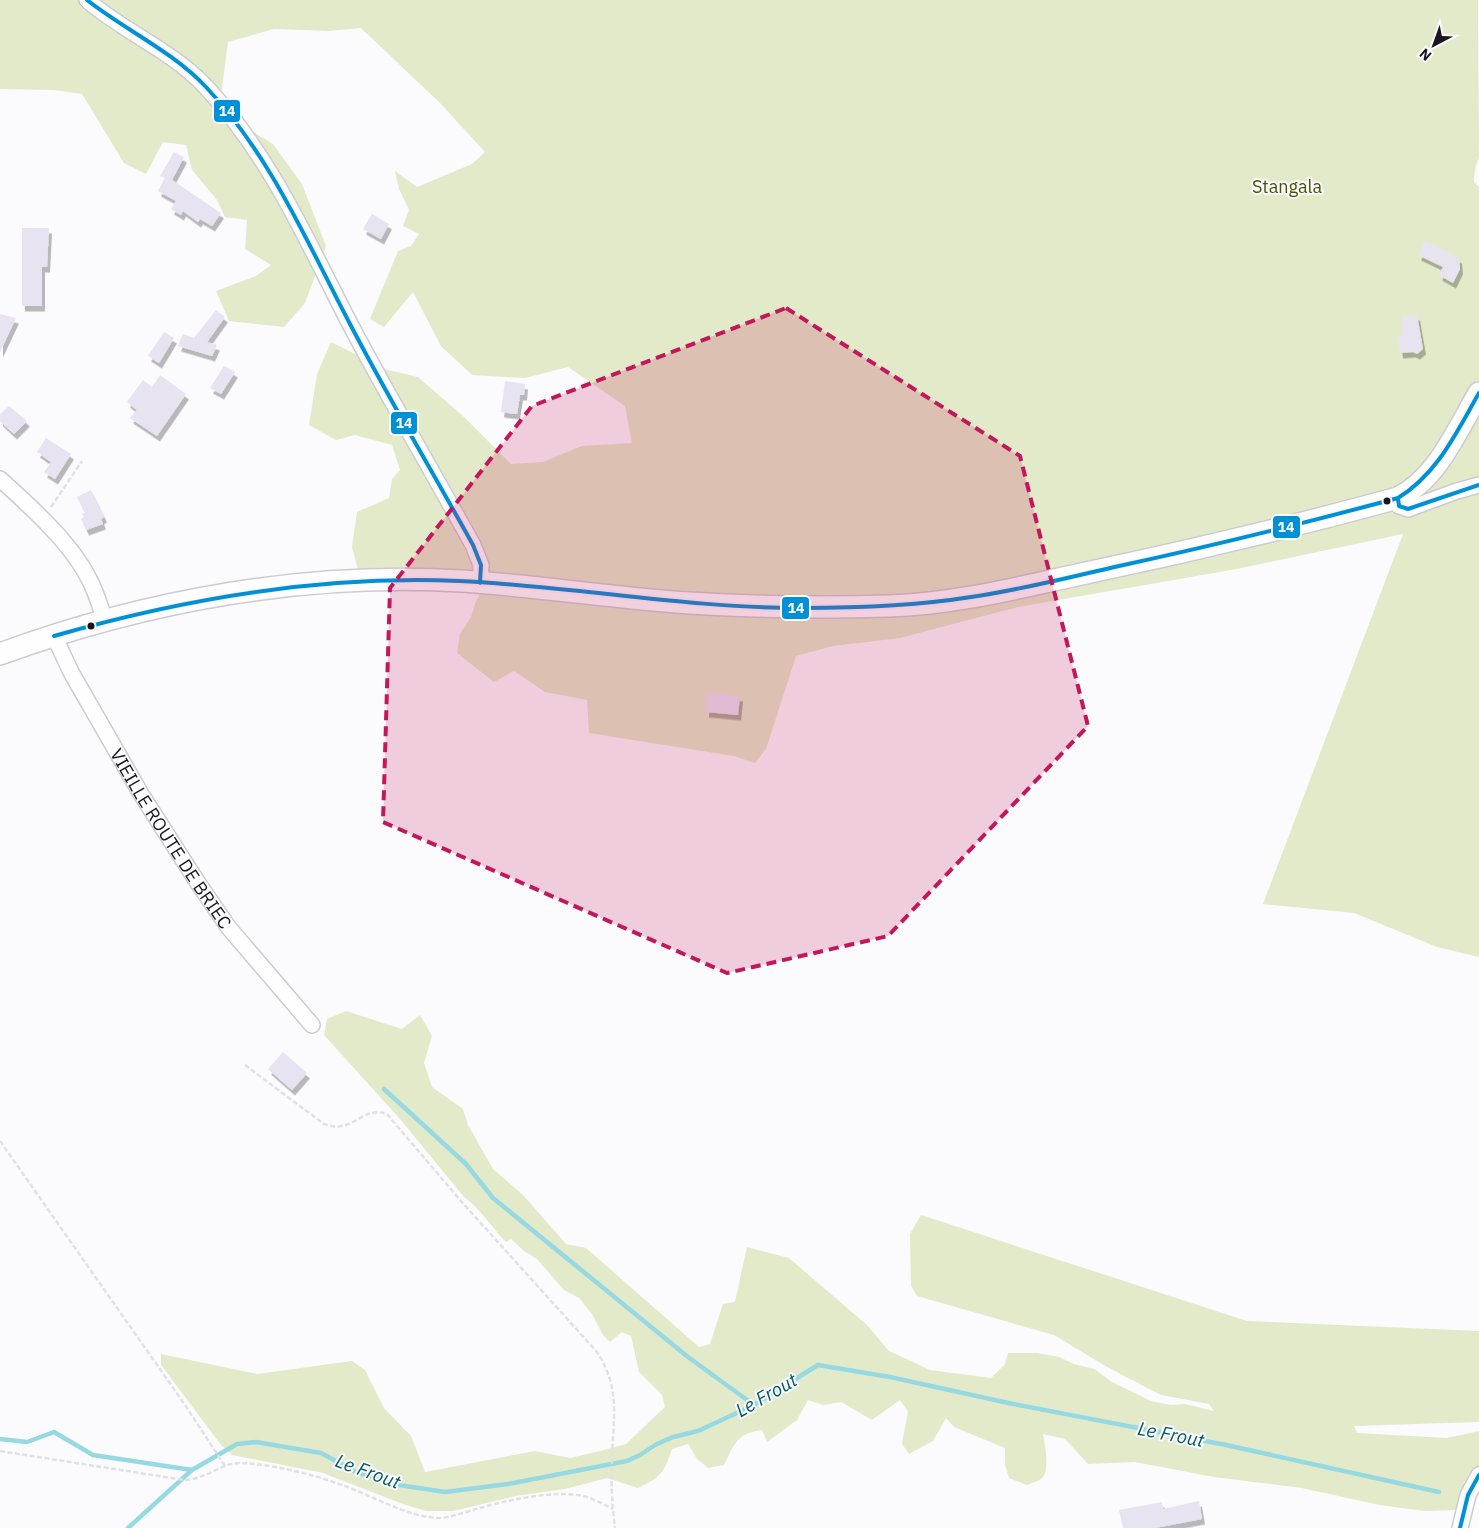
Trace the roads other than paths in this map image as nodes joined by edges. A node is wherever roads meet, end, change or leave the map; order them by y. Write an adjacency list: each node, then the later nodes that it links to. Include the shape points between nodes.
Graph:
1 (87, 0): 6 (street, via 186,67 218,100 254,146 288,201 354,330 473,544 481,565)
2 (1479, 393): 5 (street, via 1430,474 1416,488)
3 (0, 479): 7 (street, via 80,563)
4 (1479, 485): 5 (street, via 1408,509 1399,506)
5 (1398, 498): 6 (street, via 1275,530 1034,585 956,600 904,605 756,607)
6 (480, 583): 7 (street, via 344,581 288,585 177,603)
7 (105, 621): 8 (street)
8 (54, 636): 9 (street); 10 (street, VIEILLE ROUTE DE BRIEC, via 72,674 141,794 198,883 229,928)
9 (0, 654)
10 (312, 1025)
11 (1479, 1475): 12 (street, via 1468,1495)
12 (1460, 1528)

